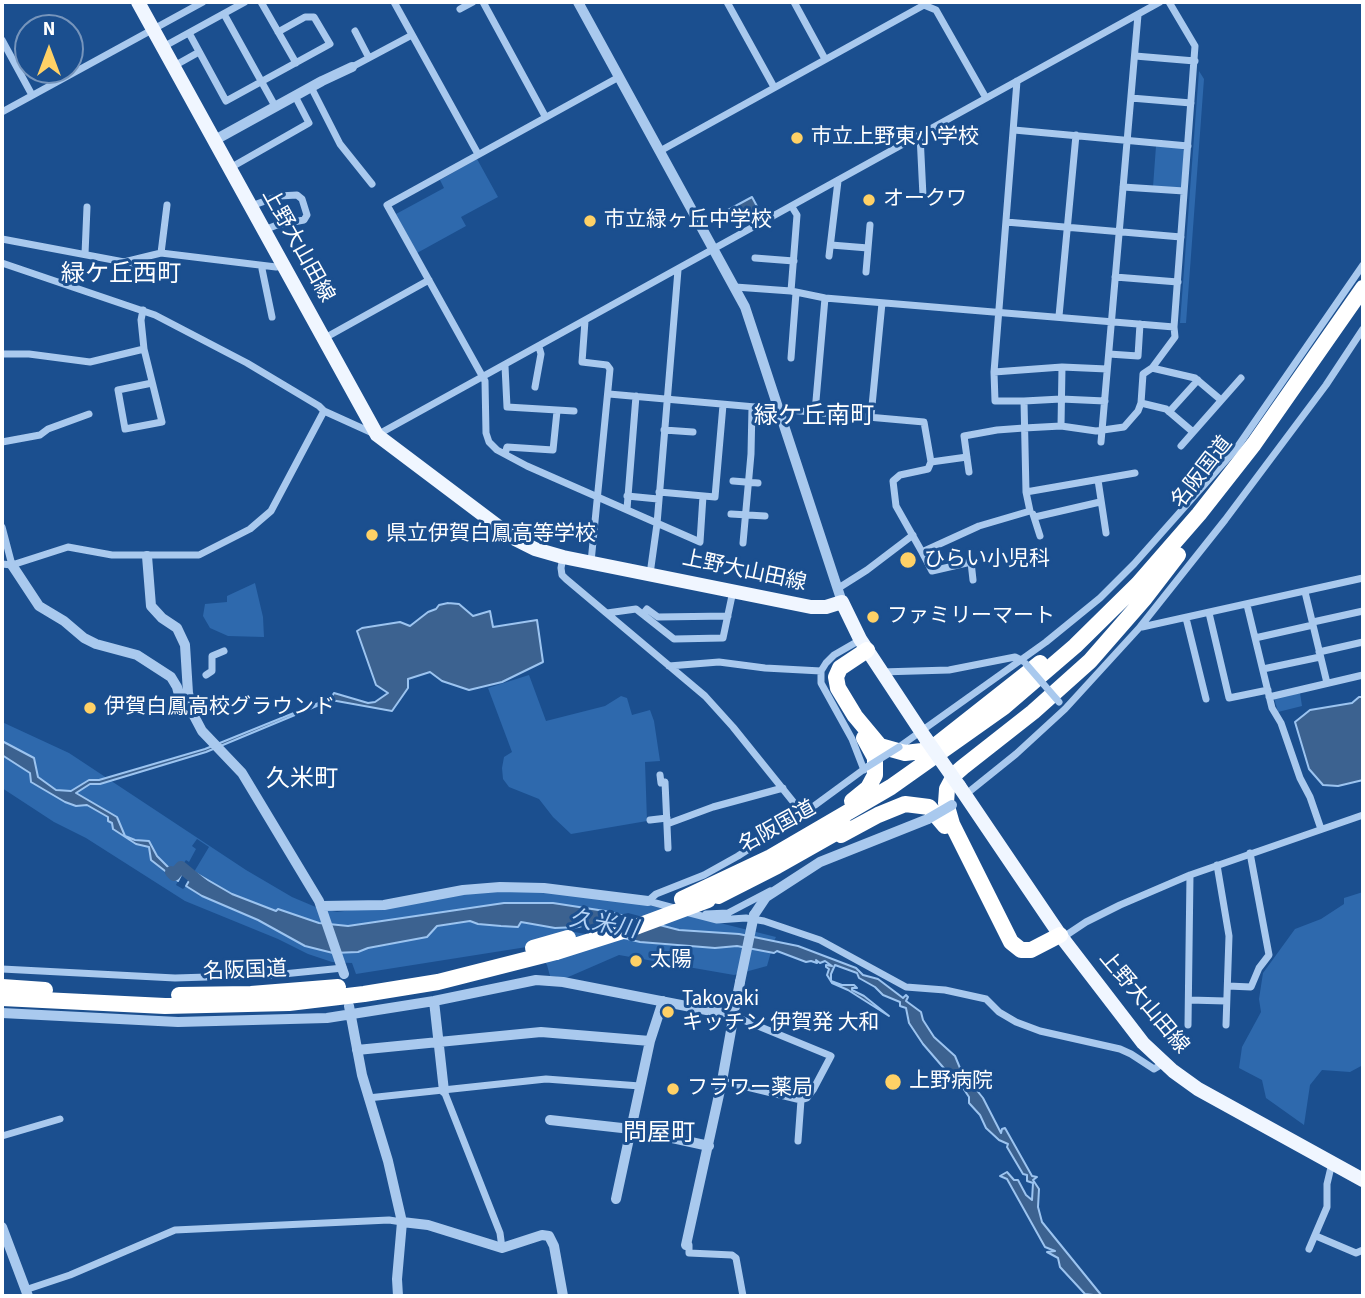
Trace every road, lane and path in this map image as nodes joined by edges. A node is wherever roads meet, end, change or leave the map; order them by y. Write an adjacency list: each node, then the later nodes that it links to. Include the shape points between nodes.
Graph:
1 (138, 2): 18 (main road, 上野大山田線)
2 (203, 2): 18 (street)
3 (245, 2): 16 (street)
4 (261, 2): 20 (street)
5 (394, 2): 22 (street)
6 (473, 2): 14 (street)
7 (483, 2): 45 (street)
8 (578, 2): 33 (street)
9 (727, 2): 37 (street)
10 (794, 2): 28 (street)
11 (911, 2): 15 (street)
12 (1160, 2): 17 (street)
13 (1169, 2): 29 (street, via 1195,47)
14 (460, 9)
15 (915, 10): 28 (street); 40 (street, via 924,5 936,10)
16 (224, 14): 21 (street); 35 (street)
17 (1138, 15): 26 (street); 34 (street)
18 (152, 29): 24 (main road, 上野大山田線); 38 (street)
19 (355, 31): 27 (street)
20 (278, 32): 30 (street); 30 (street, via 314,17 330,44)
21 (189, 33): 24 (street); 25 (street)
22 (412, 35): 27 (street); 53 (street)
23 (2, 40): 38 (street)
24 (163, 47): 31 (main road, 上野大山田線)
25 (199, 52): 31 (street); 35 (street, via 226,101)
26 (1135, 57): 29 (street); 41 (street)
27 (369, 58): 32 (street)
28 (825, 60): 37 (street)
29 (1195, 61): 42 (street)
30 (296, 63): 35 (street)
31 (174, 66): 49 (main road, 上野大山田線)
32 (352, 67): 36 (street)
33 (619, 77): 45 (street); 52 (street)
34 (1017, 81): 40 (street); 46 (street)
35 (261, 82): 43 (street)
36 (311, 87): 39 (street); 56 (street, via 340,144)
37 (774, 87): 52 (street)
38 (32, 95): 44 (street)
39 (295, 96): 43 (street); 54 (street, via 309,123)
40 (986, 98): 47 (street)
41 (1131, 98): 42 (street); 50 (street)
42 (1191, 103): 51 (street)
43 (275, 106): 49 (street)
44 (2, 112)
45 (545, 116): 53 (street)
46 (1014, 130): 48 (street); 64 (street)
47 (920, 135): 55 (street); 59 (street)
48 (1076, 135): 50 (street); 66 (street)
49 (215, 140): 54 (main road, 上野大山田線)
50 (1127, 140): 51 (street); 57 (street)
51 (1188, 146): 58 (street)
52 (660, 151): 73 (street)
53 (478, 155): 88 (street, via 387,205)
54 (230, 168): 61 (main road, 上野大山田線)
55 (838, 181): 63 (street); 71 (street)
56 (372, 184)
57 (1123, 187): 58 (street); 68 (street)
58 (1184, 191): 69 (street)
59 (923, 196)
60 (167, 205): 74 (street)
61 (251, 206): 67 (main road, 上野大山田線); 67 (street, via 279,196 302,199 304,220)
62 (87, 207): 75 (street)
63 (792, 207): 73 (street); 78 (street, via 797,215)
64 (1006, 222): 66 (street); 97 (street)
65 (870, 225): 72 (street)
66 (1066, 228): 68 (street); 98 (street)
67 (264, 230): 83 (main road, 上野大山田線)
68 (1120, 232): 69 (street); 87 (street)
69 (1181, 237): 89 (street)
70 (2, 239): 75 (street)
71 (831, 244): 72 (street); 76 (street)
72 (868, 248): 86 (street)
73 (714, 249): 85 (street); 90 (street)
74 (161, 253): 79 (street); 81 (street)
75 (85, 254): 79 (street)
76 (829, 256)
77 (755, 258): 78 (street)
78 (794, 261): 92 (street)
79 (124, 262): 84 (street)
80 (2, 263): 96 (street)
81 (263, 265): 83 (street); 99 (street)
82 (1363, 265): 202 (street, via 1236,449 1134,564)
83 (283, 266): 105 (main road, 上野大山田線)
84 (160, 269)
85 (678, 270): 100 (street); 123 (street)
86 (866, 272)
87 (1115, 277): 89 (street); 101 (street)
88 (429, 280): 105 (street); 117 (street)
89 (1178, 282): 103 (street)
90 (735, 287): 92 (street); 131 (street)
91 (1363, 289): 158 (highway, 名阪国道)
92 (794, 292): 93 (street); 110 (street)
93 (825, 298): 94 (street); 135 (street)
94 (882, 303): 97 (street); 138 (street)
95 (1363, 307): 177 (highway, 名阪国道, via 1248,469)
96 (143, 310): 107 (street); 132 (street, via 247,363)
97 (999, 312): 98 (street); 115 (street)
98 (1059, 316): 101 (street)
99 (272, 317)
100 (585, 321): 106 (street); 121 (street, via 582,362 607,365)
101 (1111, 321): 102 (street); 109 (street)
102 (1140, 324): 103 (street); 109 (street, via 1138,356)
103 (1174, 327): 113 (street, via 1175,337)
104 (1363, 329): 196 (street, via 1225,520)
105 (323, 339): 145 (main road, 上野大山田線)
106 (539, 347): 111 (street); 120 (street)
107 (145, 349): 108 (street, via 89,362); 119 (street)
108 (2, 354)
109 (1109, 354): 114 (street)
110 (791, 358)
111 (505, 366): 117 (street); 133 (street, via 507,407)
112 (1062, 367): 114 (street); 115 (street); 124 (street)
113 (1152, 368): 118 (street); 128 (street, via 1143,374)
114 (1107, 369): 127 (street)
115 (994, 372): 126 (street, via 995,401)
116 (1241, 377): 125 (street)
117 (483, 378): 145 (street); 149 (street, via 486,433 489,442)
118 (1198, 380): 125 (street); 136 (street)
119 (152, 383): 119 (street, via 162,422 125,429 118,390)
120 (536, 387)
121 (609, 394): 122 (street); 161 (street)
122 (636, 397): 123 (street); 162 (street)
123 (667, 399): 129 (street); 141 (street)
124 (1061, 399): 126 (street); 127 (street); 139 (street)
125 (1222, 400): 144 (street)
126 (1024, 401): 140 (street)
127 (1105, 401): 142 (street)
128 (1141, 403): 136 (street); 142 (street, via 1124,426)
129 (723, 405): 130 (street); 163 (street, via 715,497)
130 (752, 407): 131 (street); 156 (street)
131 (780, 409): 135 (street); 187 (street)
132 (324, 411): 145 (street); 178 (street, via 261,522 199,555)
133 (556, 411): 134 (street); 149 (street, via 553,450 507,447)
134 (574, 411)
135 (815, 412): 138 (street)
136 (1169, 412): 144 (street)
137 (89, 414): 146 (street, via 40,435)
138 (871, 416): 151 (street, via 924,422)
139 (1061, 426): 140 (street); 142 (street)
140 (1024, 428): 150 (street, via 964,436); 159 (street)
141 (664, 430): 143 (street); 160 (street)
142 (1103, 430): 147 (street)
143 (693, 432)
144 (1193, 432): 148 (street)
145 (377, 435): 179 (main road, 上野大山田線, via 516,539)
146 (2, 442)
147 (1101, 442)
148 (1181, 446)
149 (505, 454): 161 (street)
150 (967, 457): 151 (street); 152 (street)
151 (931, 462): 173 (street, via 928,469 893,481 896,506)
152 (970, 472)
153 (1135, 473): 154 (street)
154 (1098, 480): 159 (street); 164 (street)
155 (733, 481): 156 (street)
156 (748, 482): 157 (street); 168 (street)
157 (758, 483)
158 (1223, 483): 199 (highway, via 1086,625 929,749 905,753 880,746 840,694 836,681 840,668); 228 (highway, 名阪国道, via 1107,616 1004,707 891,787)
159 (1026, 492): 167 (street)
160 (659, 495): 162 (street); 163 (street); 170 (street)
161 (596, 496): 165 (street); 180 (street)
162 (628, 496): 165 (street)
163 (703, 496): 170 (street, via 700,542)
164 (1100, 502): 167 (street); 172 (street)
165 (627, 509): 170 (street)
166 (731, 514): 168 (street)
167 (1033, 514): 174 (street); 176 (street, via 979,526)
168 (746, 515): 169 (street); 175 (street)
169 (765, 516)
170 (657, 523): 182 (street)
171 (2, 527): 181 (street)
172 (1106, 533)
173 (912, 535): 176 (street); 187 (street)
174 (1040, 536)
175 (743, 543)
176 (922, 552): 184 (street, via 932,571 971,562)
177 (1178, 555): 228 (highway, 名阪国道, via 1083,652 973,744 866,815); 233 (highway, via 1090,661 955,774 947,789 952,824 1011,942 1027,950)
178 (147, 556): 181 (street, via 68,547); 213 (street, via 150,606 177,628 185,645)
179 (563, 557): 180 (main road, 上野大山田線); 190 (street, via 562,575)
180 (592, 562): 182 (main road, 上野大山田線)
181 (7, 564): 213 (street, via 38,606 84,638 137,655 171,677 182,707)
182 (650, 574): 185 (main road, 上野大山田線)
183 (1363, 578): 186 (street)
184 (973, 580)
185 (733, 591): 187 (main road, 上野大山田線, via 811,607 826,607); 193 (street)
186 (1305, 592): 188 (street); 195 (street)
187 (840, 595): 199 (main road, 上野大山田線)
188 (1247, 605): 191 (street); 197 (street)
189 (1363, 611): 195 (street)
190 (607, 613): 192 (street, via 636,609); 203 (street)
191 (1209, 613): 194 (street); 210 (street, via 1229,698)
192 (643, 614): 193 (street, via 647,609 658,617); 193 (street, via 674,639 723,638)
193 (728, 616)
194 (1186, 618): 196 (street); 211 (street)
195 (1313, 623): 197 (street); 201 (street)
196 (1140, 627): 212 (street)
197 (1255, 638): 204 (street)
198 (1363, 642): 201 (street)
199 (863, 645): 205 (street, via 834,655); 206 (main road, 上野大山田線); 228 (highway, via 836,662 829,683 872,750 873,781 860,795)
200 (224, 651): 207 (street, via 212,656 212,671)
201 (1320, 654): 204 (street); 209 (street)
202 (1024, 662): 206 (street, via 1009,658 941,671); 212 (street, bridge); 214 (street)
203 (669, 666): 205 (street, via 719,662); 217 (street, via 719,711)
204 (1263, 669): 210 (street)
205 (821, 671): 215 (street, via 823,690)
206 (881, 672): 214 (main road, 上野大山田線)
207 (206, 675)
208 (1363, 675): 209 (street)
209 (1327, 683): 210 (street)
210 (1268, 693): 223 (street)
211 (1206, 699)
212 (1065, 709): 218 (street, via 1016,754)
213 (192, 714): 231 (street, via 242,773)
214 (924, 735): 215 (street, bridge); 218 (main road, 上野大山田線, bridge)
215 (866, 769): 219 (street)
216 (660, 775): 222 (street, via 661,783 666,782)
217 (783, 788): 219 (street); 222 (street)
218 (962, 791): 229 (street, bridge, via 952,805 928,819 820,862); 233 (main road, 上野大山田線)
219 (803, 814): 230 (street, via 738,856)
220 (1363, 815): 223 (street)
221 (650, 820): 222 (street)
222 (667, 821): 224 (street)
223 (1321, 829): 225 (street)
224 (668, 848)
225 (1250, 853): 226 (street); 236 (street, via 1269,955 1251,987)
226 (1217, 865): 227 (street); 236 (street, via 1229,936)
227 (1190, 875): 233 (street); 239 (street)
228 (733, 883): 233 (highway, via 758,880 897,807 921,805 934,811 946,827 1010,953 1034,957); 237 (highway, 名阪国道, bridge, via 533,948 399,978 289,992 156,995); 238 (highway, 名阪国道, bridge, via 708,900 556,952 377,993 289,1003 165,1006)
229 (779, 888): 232 (street, via 728,913); 243 (street, bridge, via 754,915 737,1002)
230 (648, 901): 231 (street, via 500,887 384,905); 232 (street)
231 (323, 909): 235 (street)
232 (695, 914): 251 (street, via 717,920 764,920 820,940 906,987 986,999 1016,1022 1120,1049 1154,1069)
233 (1061, 937): 251 (main road, 上野大山田線, via 1143,1043)
234 (2, 969): 235 (street, via 175,978)
235 (343, 969)
236 (1228, 986): 242 (street)
237 (2, 987)
238 (2, 998)
239 (1189, 1000): 242 (street); 246 (street)
240 (434, 1001): 241 (street, via 536,980); 244 (street); 249 (street)
241 (663, 1001): 243 (street, via 716,1013); 248 (street)
242 (1226, 1001): 247 (street)
243 (731, 1010): 252 (street); 256 (street, via 831,1056 813,1090)
244 (349, 1011): 245 (street, via 283,1020 178,1022); 250 (street)
245 (2, 1013)
246 (1188, 1025)
247 (1226, 1025)
248 (650, 1041): 249 (street, via 541,1031); 253 (street)
249 (440, 1042): 250 (street); 254 (street)
250 (357, 1051): 255 (street)
251 (1164, 1063): 263 (main road, 上野大山田線, via 1198,1089)
252 (722, 1081): 256 (street); 262 (street)
253 (640, 1086): 254 (street, via 546,1079); 259 (street)
254 (444, 1090): 255 (street); 270 (street)
255 (368, 1098): 266 (street)
256 (801, 1100): 261 (street)
257 (60, 1119): 260 (street)
258 (550, 1120): 259 (street)
259 (631, 1129): 262 (street); 265 (street)
260 (2, 1136)
261 (798, 1141)
262 (709, 1146): 269 (street)
263 (1333, 1163): 264 (main road, 上野大山田線); 268 (street, via 1326,1184 1327,1207)
264 (1363, 1180)
265 (616, 1199)
266 (402, 1222): 270 (street, via 428,1225); 273 (street, via 175,1230); 274 (street)
267 (2, 1227): 273 (street)
268 (1316, 1236): 271 (street); 272 (street, via 1356,1253)
269 (688, 1245): 276 (street, via 689,1253 736,1258)
270 (502, 1248): 275 (street, via 549,1236)
271 (1309, 1249)
272 (1363, 1250)
273 (26, 1293)
274 (398, 1296)
275 (563, 1296)
276 (743, 1296)

